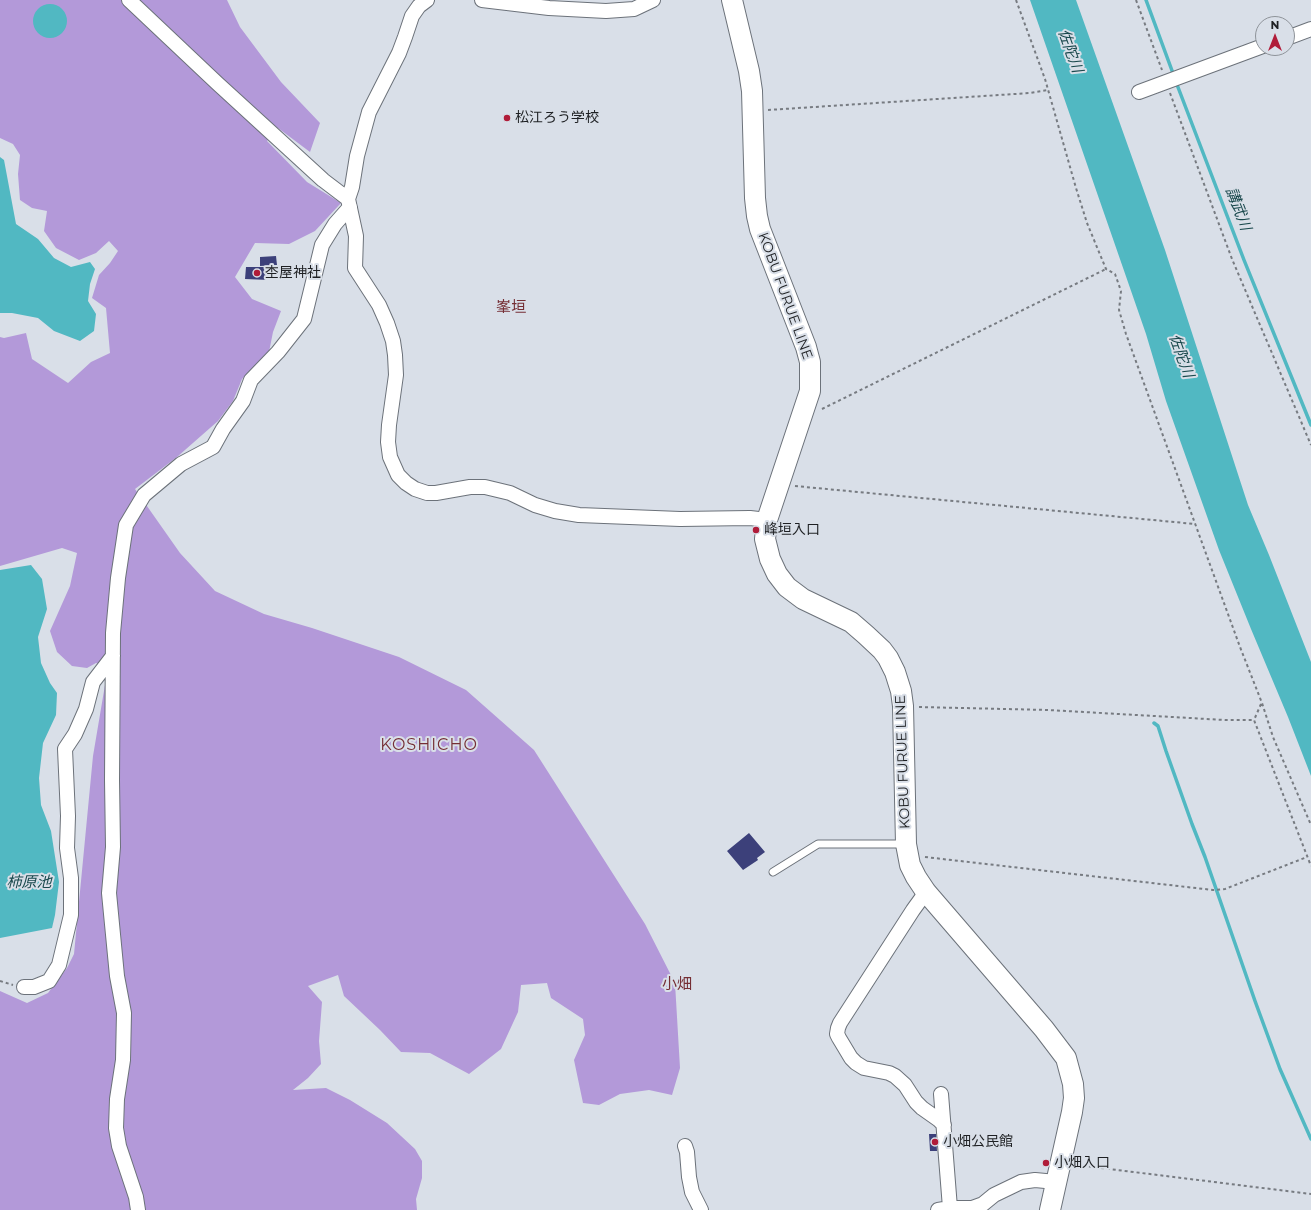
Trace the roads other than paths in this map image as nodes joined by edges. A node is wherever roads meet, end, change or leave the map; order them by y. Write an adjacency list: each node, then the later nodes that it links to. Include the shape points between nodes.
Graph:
1 (129, 0): 10 (street)
2 (427, 0): 10 (street, via 412,16 399,53 369,112 357,156)
3 (482, 0): 4 (street, via 549,8 606,11 634,9)
4 (653, 0)
5 (732, 0): 11 (main road, KOBU FURUE LINE, via 749,71 757,216 810,362 810,391)
6 (1311, 29): 7 (street)
7 (1295, 35)
8 (1255, 49): 9 (street)
9 (1139, 92)
10 (349, 203): 11 (street, via 356,236 355,268 379,305 393,341 396,375 388,442 394,467 406,483 427,493 485,487 510,493 555,511 579,514); 12 (street, via 322,246 304,319 278,352 251,380 243,401 213,447 182,464 144,495 126,525 118,578)
11 (767, 520): 13 (main road, KOBU FURUE LINE, via 765,539 770,559 787,587 803,599 851,622 882,650 895,672 904,706)
12 (113, 656): 16 (street, via 93,682 86,709 65,749 71,915 59,965 49,981 34,987); 22 (street, via 113,847 109,893 117,976 124,1013 116,1128)
13 (907, 850): 14 (lane, via 818,844); 15 (main road, KOBU FURUE LINE, via 910,865)
14 (773, 872)
15 (926, 892): 18 (street, via 840,1023 837,1034 856,1063 864,1068 895,1076 922,1108); 20 (main road, KOBU FURUE LINE, via 1066,1058 1074,1098)
16 (24, 987)
17 (941, 1094): 18 (street)
18 (944, 1125): 21 (street)
19 (685, 1146): 23 (street, via 692,1192)
20 (1058, 1174): 21 (street, via 1021,1182 972,1208); 24 (main road, KOBU FURUE LINE)
21 (944, 1209)
22 (138, 1210)
23 (700, 1210)
24 (1050, 1210)

